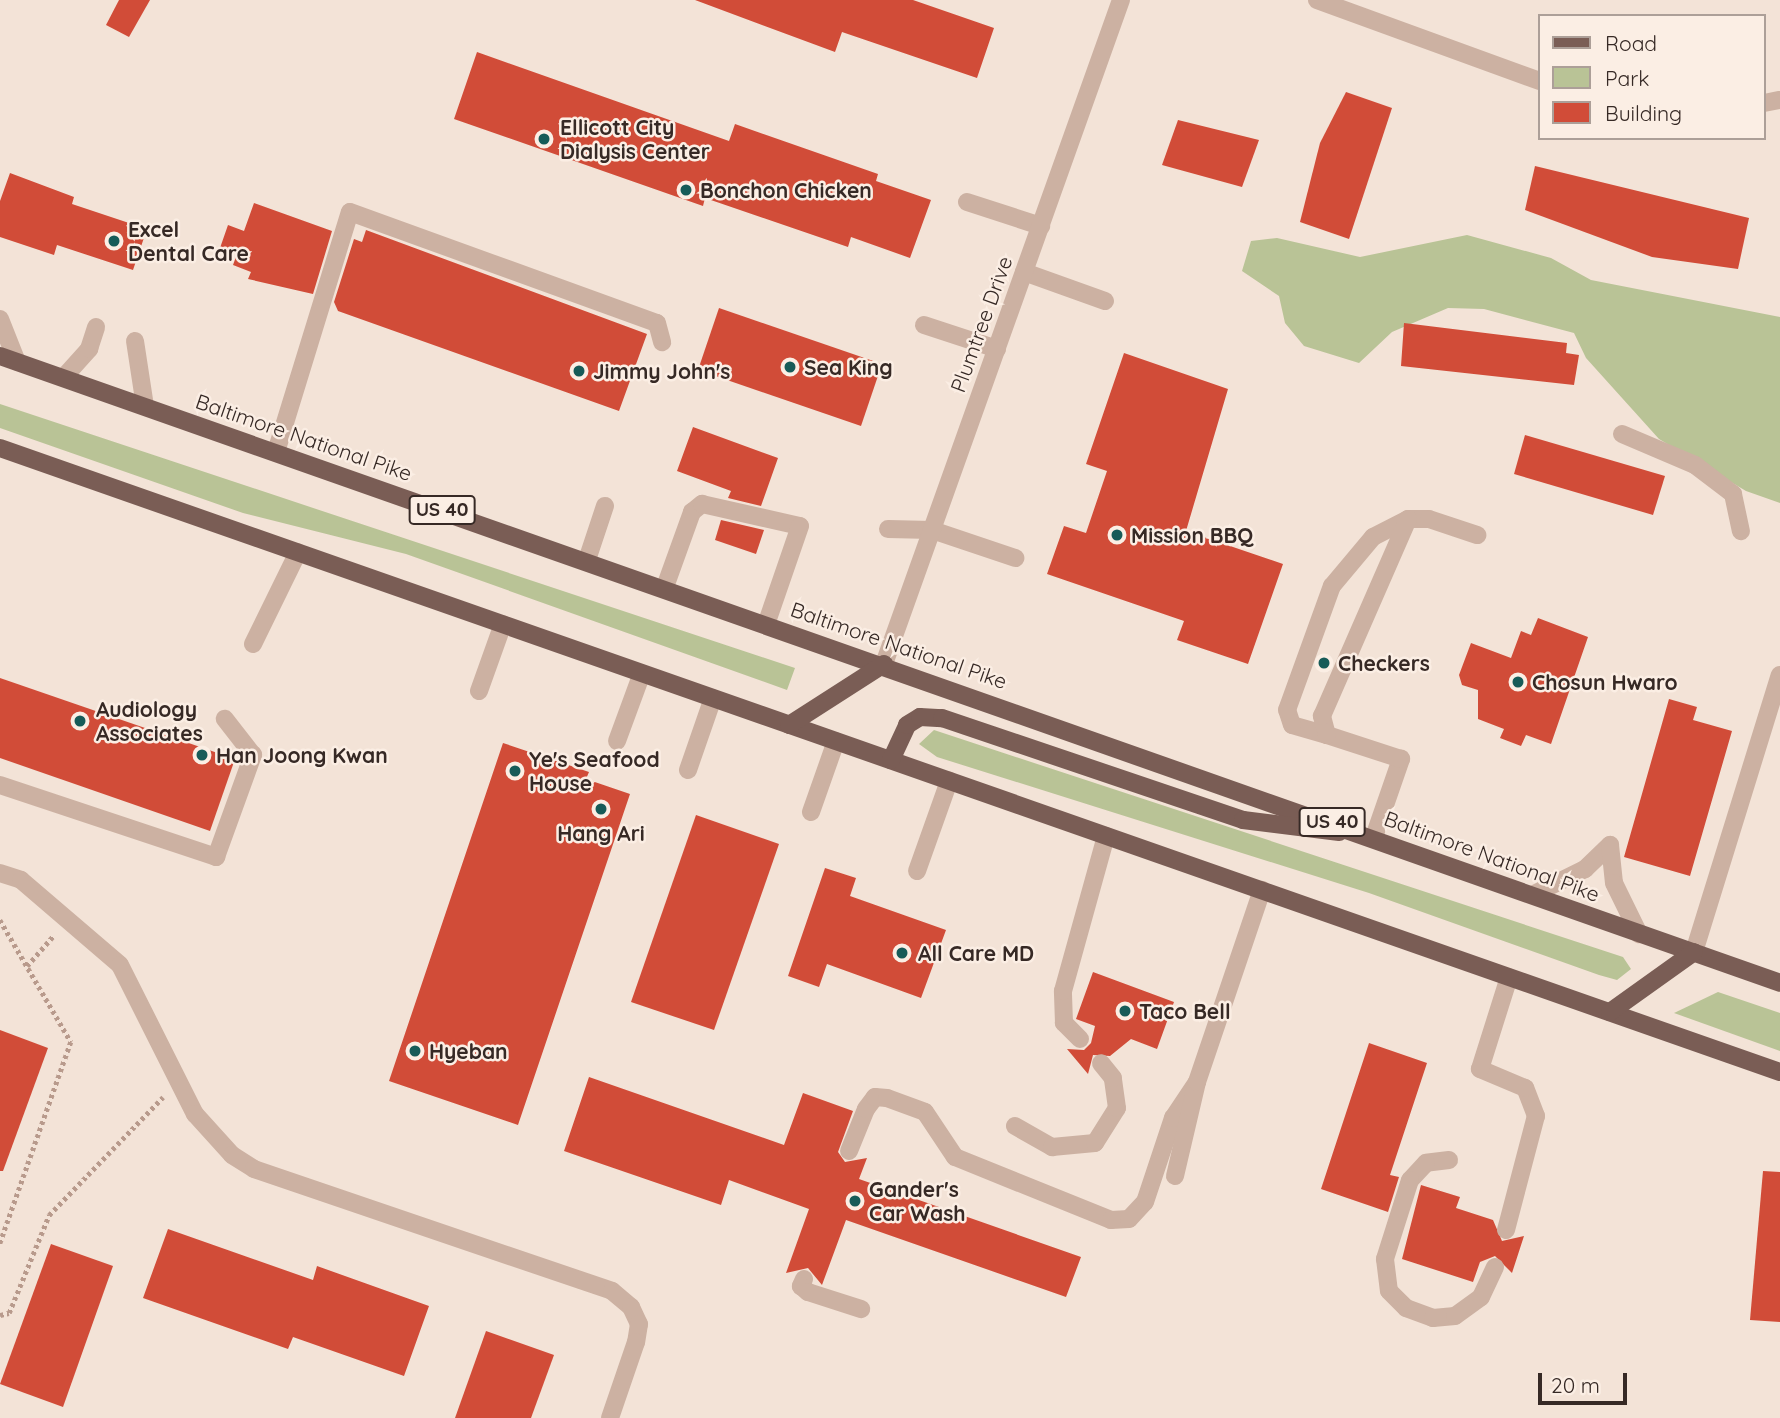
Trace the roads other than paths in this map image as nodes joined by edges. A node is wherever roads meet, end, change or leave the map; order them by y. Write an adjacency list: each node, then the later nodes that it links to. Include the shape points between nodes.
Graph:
1 (1121, 0): 5 (street, Plumtree Drive)
2 (1317, 0): 3 (street)
3 (1538, 80)
4 (967, 202): 5 (street)
5 (1041, 226): 6 (street, Plumtree Drive)
6 (1024, 272): 7 (street); 13 (street, Plumtree Drive)
7 (1105, 301)
8 (0, 319): 14 (street)
9 (924, 325): 13 (street)
10 (96, 327): 15 (street, via 89,349)
11 (135, 341): 16 (street)
12 (662, 342): 19 (street, via 657,323 350,212)
13 (997, 349): 23 (street, Plumtree Drive)
14 (9, 359): 15 (main road, Baltimore National Pike / US 40)
15 (64, 377): 16 (main road, Baltimore National Pike / US 40)
16 (145, 406): 19 (main road, Baltimore National Pike / US 40)
17 (1622, 434): 24 (street, via 1695,465 1733,494)
18 (0, 448): 26 (main road)
19 (276, 453): 28 (main road, Baltimore National Pike / US 40)
20 (605, 506): 28 (street)
21 (1408, 519): 25 (street, via 1429,519); 40 (street, via 1322,716); 40 (street, via 1373,537 1332,586 1320,612 1287,709 1293,725)
22 (888, 529): 23 (street)
23 (932, 530): 27 (street); 33 (street, Plumtree Drive)
24 (1741, 531)
25 (1477, 535)
26 (298, 552): 31 (main road); 32 (street)
27 (1016, 558)
28 (587, 560): 29 (main road, Baltimore National Pike / US 40)
29 (665, 587): 30 (main road, Baltimore National Pike / US 40); 30 (street, via 692,512 702,504 800,526)
30 (767, 622): 33 (main road, Baltimore National Pike / US 40)
31 (503, 624): 34 (main road); 36 (street)
32 (253, 644)
33 (884, 664): 39 (main road); 49 (main road, Baltimore National Pike / US 40)
34 (642, 673): 37 (main road); 41 (street)
35 (1780, 676): 55 (street)
36 (479, 691)
37 (713, 698): 39 (main road); 44 (street)
38 (225, 719): 46 (street, via 253,755 216,857)
39 (789, 724): 42 (main road)
40 (1327, 735): 49 (street, via 1401,759)
41 (617, 741)
42 (836, 741): 43 (main road); 47 (street)
43 (891, 760): 45 (main road); 49 (main road, via 907,725 920,718 942,718 1243,820)
44 (688, 770)
45 (949, 781): 48 (main road); 50 (street)
46 (0, 785)
47 (811, 812)
48 (1106, 835): 52 (main road); 59 (street, via 1063,990 1064,1023)
49 (1374, 837): 53 (main road, Baltimore National Pike / US 40)
50 (917, 871)
51 (0, 873): 71 (street, via 21,880 120,965 210,1135 254,1168 612,1291 639,1324)
52 (1262, 890): 56 (main road); 62 (street)
53 (1534, 894): 54 (main road, Baltimore National Pike / US 40); 54 (street, via 1585,869 1610,845 1614,883)
54 (1639, 934): 55 (main road, Baltimore National Pike / US 40)
55 (1693, 953): 57 (main road, Baltimore National Pike / US 40); 58 (main road)
56 (1509, 977): 58 (main road); 67 (street, via 1480,1069 1515,1082 1535,1103)
57 (1780, 983)
58 (1610, 1012): 61 (main road)
59 (1080, 1039)
60 (1101, 1063): 63 (street, via 1113,1078 1117,1108 1095,1143 1052,1147)
61 (1780, 1072)
62 (1197, 1082): 64 (street, via 1173,1118 1145,1202 1129,1219 1111,1220 955,1157 925,1112 887,1098 875,1097 866,1109); 66 (street)
63 (1015, 1126)
64 (849, 1151)
65 (1449, 1160): 68 (street, via 1426,1163 1410,1180 1385,1259 1389,1291 1406,1308 1433,1318 1455,1316 1481,1297)
66 (1175, 1176)
67 (1506, 1230)
68 (1495, 1267)
69 (804, 1279): 70 (street, via 801,1286 808,1292)
70 (861, 1309)
71 (610, 1418)

